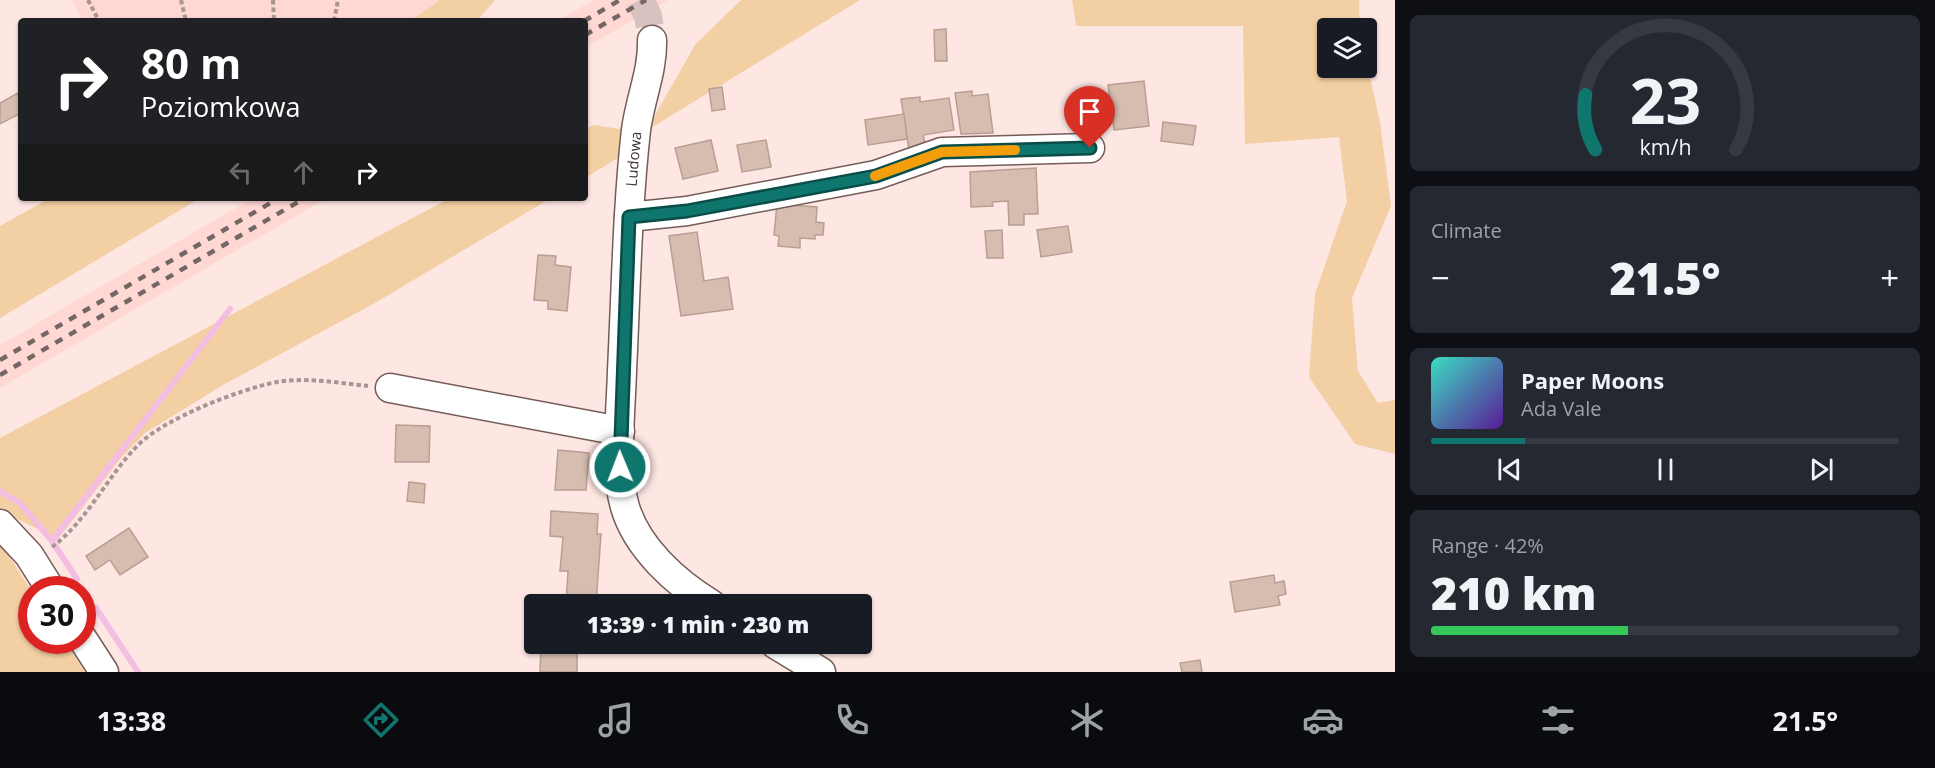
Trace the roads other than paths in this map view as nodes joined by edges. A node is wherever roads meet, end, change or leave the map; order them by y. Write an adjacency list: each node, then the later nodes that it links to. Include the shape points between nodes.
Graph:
1 (652, 40): 3 (street, Ludowa, via 636,130)
2 (1090, 148): 3 (street, via 942,152 876,176 687,211)
3 (629, 217): 5 (street, Ludowa)
4 (390, 388): 5 (street)
5 (620, 431): 8 (street, Ludowa, via 621,485 633,527 663,566)
6 (0, 524): 7 (street)
7 (42, 576)
8 (696, 594)
9 (92, 654): 11 (street)
10 (791, 654): 12 (street)
11 (104, 672)
12 (821, 672)

